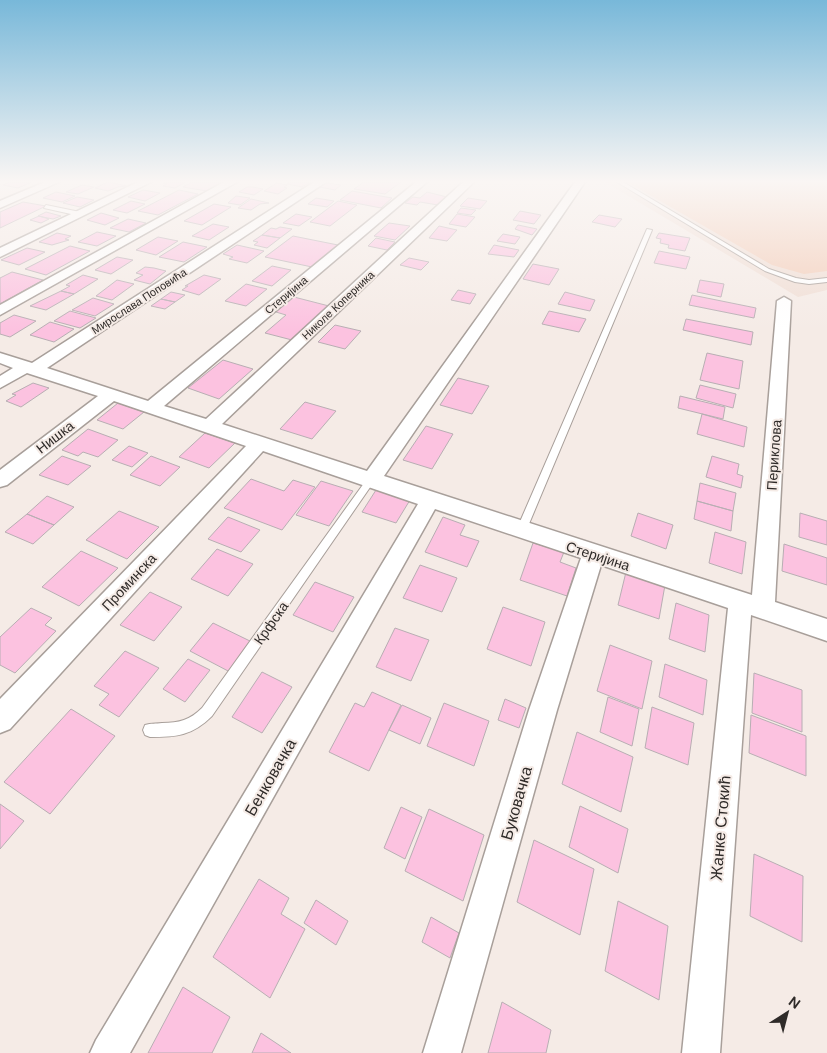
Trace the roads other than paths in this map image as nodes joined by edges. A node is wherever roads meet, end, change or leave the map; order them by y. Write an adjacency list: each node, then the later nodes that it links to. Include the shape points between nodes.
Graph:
1 (45, 231): 9 (street)
2 (143, 231): 12 (street)
3 (243, 231): 14 (street, Мирослава Поповића)
4 (363, 231): 17 (street, Стеријина)
5 (417, 231): 18 (street, Николе Коперника)
6 (546, 231): 21 (street)
7 (649, 231): 23 (lane)
8 (702, 231): 10 (lane, via 767,270 795,280)
9 (0, 253)
10 (827, 280)
11 (784, 301): 25 (street, Периклова)
12 (0, 310)
13 (0, 358): 14 (street, Стеријина)
14 (29, 368): 15 (street, Мирослава Поповића); 16 (street, Стеријина)
15 (0, 383)
16 (111, 395): 17 (street, Стеријина); 20 (street, Нишка)
17 (150, 408): 18 (street, Стеријина)
18 (208, 427): 19 (street, Стеријина)
19 (259, 444): 21 (street, Стеријина); 27 (street, Проминска)
20 (0, 480)
21 (370, 481): 22 (street, Стеријина); 28 (lane, Крфска, via 208,712 186,728)
22 (430, 501): 23 (street, Стеријина); 29 (street, Бенковачка)
23 (521, 531): 24 (street, Стеријина)
24 (593, 555): 25 (street, Стеријина); 30 (street, Буковачка, via 543,710)
25 (752, 606): 26 (street, Стеријина); 31 (street, Жанке Стокић)
26 (827, 630)
27 (0, 720)
28 (150, 730)
29 (109, 1053)
30 (442, 1053)
31 (701, 1053)

